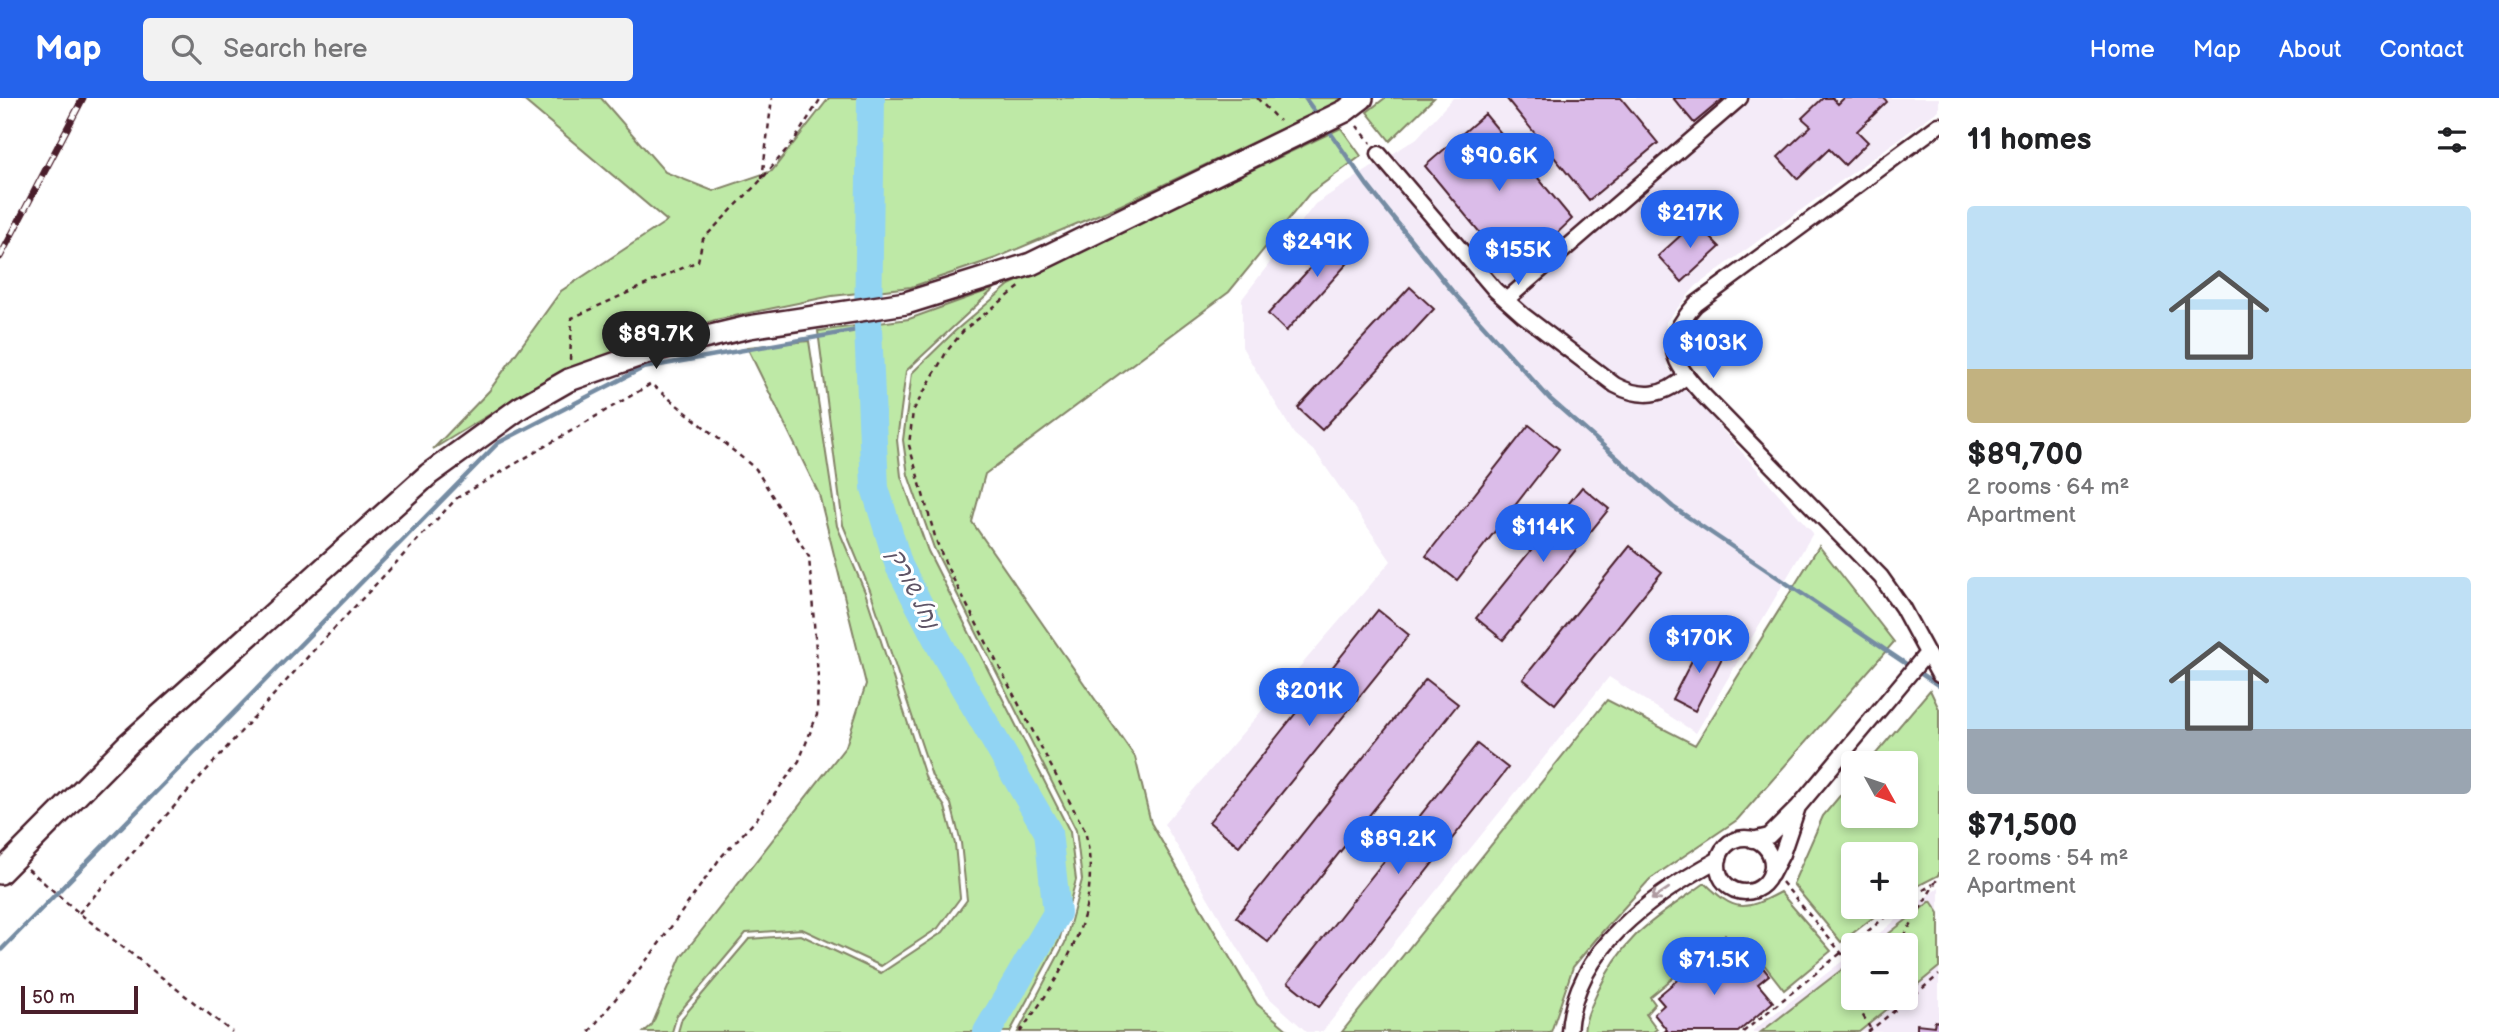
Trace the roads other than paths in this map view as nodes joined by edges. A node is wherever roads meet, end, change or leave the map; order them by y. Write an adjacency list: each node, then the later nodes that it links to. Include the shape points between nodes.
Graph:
1 (1740, 98): 5 (street)
2 (1353, 104): 12 (main road, via 1031,264 906,303 749,327 657,349 569,380 488,428 429,474 128,744)
3 (1939, 125): 6 (street, via 1696,304 1674,332 1672,348)
4 (1379, 154): 5 (street)
5 (1506, 300): 6 (street, via 1632,394 1659,393)
6 (1686, 376): 7 (street, via 1881,577)
7 (1927, 653): 8 (street); 9 (street)
8 (1939, 675)
9 (1798, 807): 10 (street, via 1769,836); 13 (street)
10 (1752, 840): 11 (street, via 1737,839); 13 (street, via 1769,853)
11 (1719, 859): 13 (street, via 1719,873 1730,888 1748,892); 14 (street, one-way to 14, via 1657,895 1622,926 1578,993)
12 (0, 873)
13 (1770, 876)
14 (1569, 1032)

